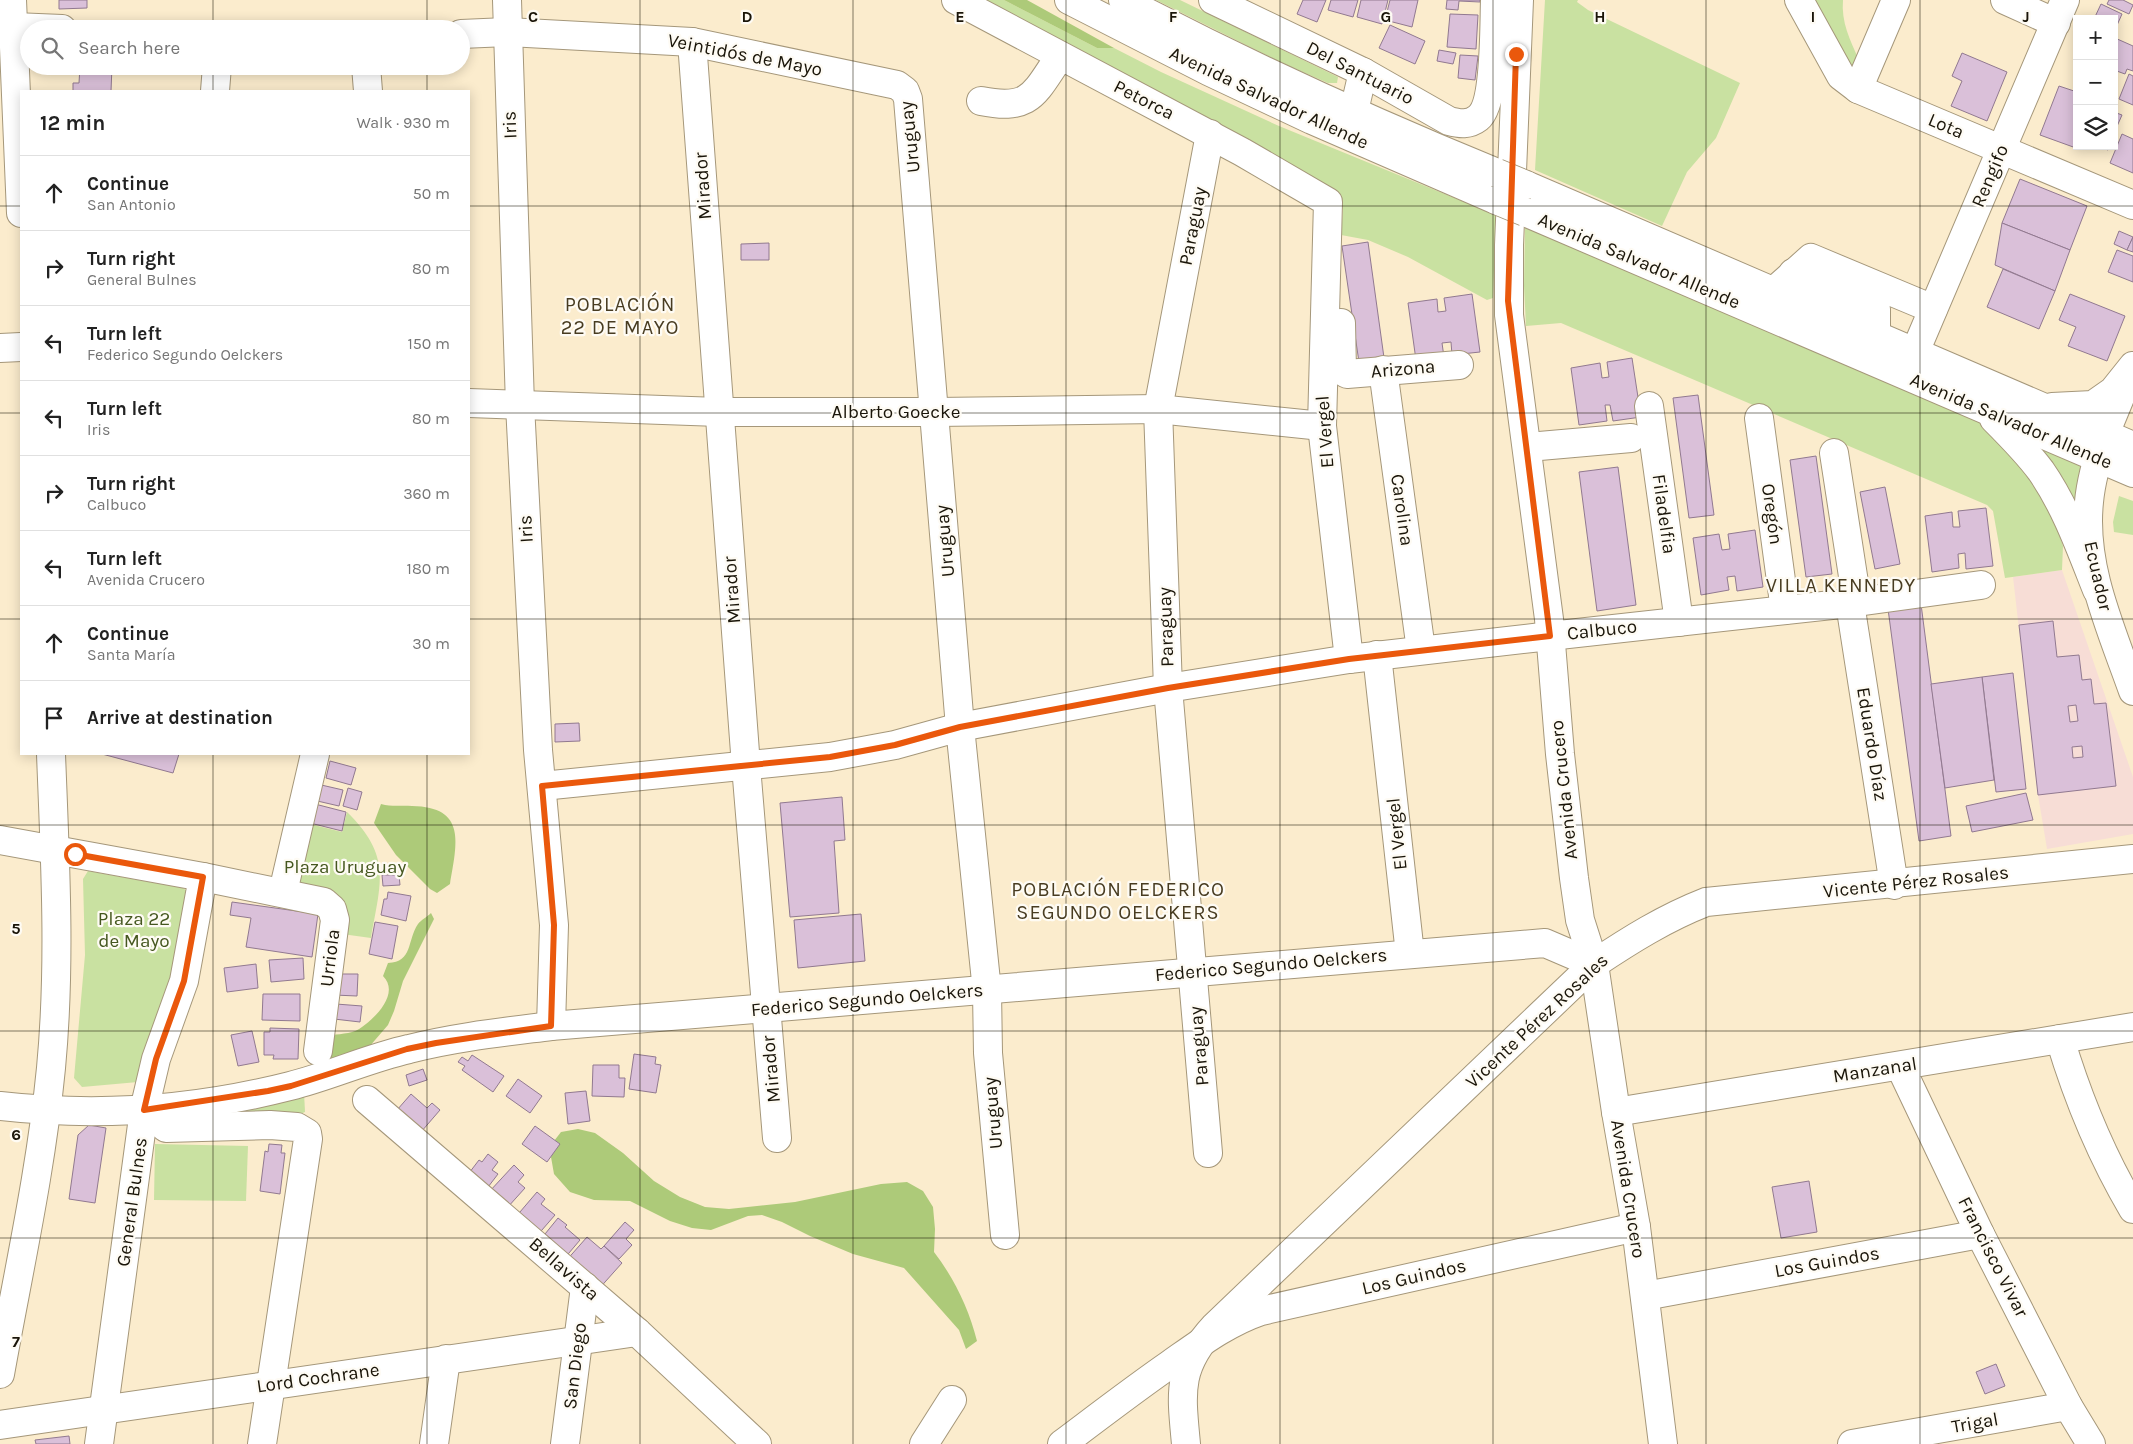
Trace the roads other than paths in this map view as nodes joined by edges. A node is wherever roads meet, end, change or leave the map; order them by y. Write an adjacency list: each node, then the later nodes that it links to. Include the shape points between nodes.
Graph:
1 (12, 0): 13 (main road)
2 (507, 0): 15 (main road, Iris)
3 (956, 0): 18 (main road, Petorca)
4 (1069, 0): 47 (main road, Avenida Salvador Allende, bridge, via 1312,120)
5 (1123, 0): 27 (main road, Avenida Salvador Allende, via 1246,63)
6 (1212, 0): 19 (main road, Del Santuario)
7 (1495, 0): 19 (main road, Del Santuario, via 1490,89 1486,107 1472,122 1462,124 1449,120)
8 (1519, 0): 55 (main road, Avenida Crucero, via 1508,301)
9 (1799, 0): 22 (main road, Lota, via 1841,76)
10 (1896, 0): 22 (main road)
11 (2005, 0): 12 (main road)
12 (2061, 11): 29 (main road, Rengifo)
13 (7, 24): 14 (main road); 30 (main road)
14 (20, 25)
15 (507, 32): 16 (main road, Veintidós de Mayo); 17 (main road, Veintidós de Mayo); 43 (main road, Iris)
16 (470, 34)
17 (692, 42): 25 (main road, Veintidós de Mayo, via 897,85); 48 (main road, Mirador)
18 (1060, 56): 26 (main road, via 1032,97 1002,105); 28 (main road, Petorca)
19 (1362, 72): 27 (main road)
20 (217, 75): 23 (main road)
21 (367, 75): 24 (main road)
22 (1858, 89): 29 (main road, Lota)
23 (216, 90)
24 (368, 90)
25 (905, 91): 49 (main road, Uruguay)
26 (981, 101)
27 (1354, 112): 33 (main road, Avenida Salvador Allende, bridge, via 1498,173)
28 (1210, 134): 31 (main road, Petorca); 46 (main road, Paraguay)
29 (2002, 150): 32 (main road, Lota); 35 (main road, Rengifo)
30 (20, 200)
31 (1329, 204): 51 (main road, El Vergel)
32 (2133, 205)
33 (1783, 282): 35 (main road, via 1811,258); 38 (main road, Avenida Salvador Allende, via 1876,335)
34 (1340, 300): 41 (main road, Arizona, via 1342,371 1347,374)
35 (1933, 309): 38 (main road, Rengifo)
36 (20, 347): 37 (main road)
37 (0, 348)
38 (1915, 352): 45 (main road, Avenida Salvador Allende)
39 (1459, 365): 41 (main road, Arizona)
40 (2133, 367): 45 (main road, via 2113,391 2093,404); 53 (main road, Ecuador)
41 (1383, 370): 64 (main road, Carolina)
42 (470, 403): 43 (main road, Alberto Goecke)
43 (520, 405): 48 (main road, Alberto Goecke); 73 (main road, Iris)
44 (1649, 406): 62 (main road, Filadelfia)
45 (2045, 408): 53 (main road, Avenida Salvador Allende)
46 (1158, 409): 49 (main road, Alberto Goecke); 51 (main road, Alberto Goecke); 67 (main road, Paraguay)
47 (1984, 409): 53 (main road, Avenida Salvador Allende); 59 (main road, via 2024,450 2050,486 2080,546)
48 (719, 412): 49 (main road, Alberto Goecke); 72 (main road, Mirador)
49 (935, 412): 69 (main road, Uruguay)
50 (1760, 418): 61 (main road, Oregón)
51 (1322, 426): 66 (main road, El Vergel)
52 (1631, 438): 55 (main road)
53 (2101, 446): 54 (main road, Avenida Salvador Allende); 57 (main road, Avenida Salvador Allende); 59 (main road, Ecuador, via 2088,503 2089,544)
54 (2133, 446)
55 (1528, 448): 63 (main road, Avenida Crucero)
56 (1834, 453): 60 (main road, Eduardo Díaz)
57 (2133, 473)
58 (1981, 585): 60 (main road, Calbuco)
59 (2097, 590): 68 (main road, Ecuador)
60 (1852, 604): 61 (main road, Calbuco); 78 (main road, Eduardo Díaz)
61 (1785, 610): 62 (main road, Calbuco)
62 (1679, 622): 63 (main road, Calbuco)
63 (1550, 636): 64 (main road, Calbuco); 81 (main road, Avenida Crucero, via 1574,878 1580,920)
64 (1421, 650): 65 (main road, Calbuco)
65 (1378, 655): 66 (main road, Calbuco); 80 (main road, El Vergel)
66 (1349, 659): 67 (main road, Calbuco)
67 (1168, 688): 69 (main road, Calbuco); 82 (main road, Paraguay)
68 (2133, 692)
69 (960, 727): 72 (main road, Calbuco, via 895,745 830,757); 83 (main road, Uruguay)
70 (51, 755): 75 (main road)
71 (315, 755): 79 (main road)
72 (746, 766): 73 (main road, Calbuco); 84 (main road, Mirador)
73 (542, 786): 85 (main road, Iris, via 554,925)
74 (0, 840): 75 (main road, Urriola)
75 (54, 850): 77 (main road, Urriola); 93 (main road, via 57,956)
76 (2133, 859): 78 (main road, Vicente Pérez Rosales)
77 (203, 877): 79 (main road, Urriola); 92 (main road, General Bulnes, via 184,981 156,1059)
78 (1894, 885): 81 (main road, Vicente Pérez Rosales, via 1706,902 1646,930)
79 (284, 892): 88 (main road, Urriola, via 324,902 332,909 335,920)
80 (1410, 954): 81 (main road, Federico Segundo Oelckers, via 1545,943); 82 (main road, Federico Segundo Oelckers)
81 (1594, 964): 94 (main road, Avenida Crucero); 106 (main road, Vicente Pérez Rosales)
82 (1193, 971): 83 (main road, Federico Segundo Oelckers); 96 (main road, Paraguay)
83 (987, 991): 84 (main road, Federico Segundo Oelckers); 97 (main road, Uruguay, via 997,1038); 101 (main road, Uruguay, via 988,1052)
84 (766, 1009): 85 (main road, Federico Segundo Oelckers); 95 (main road, Mirador)
85 (551, 1026): 92 (main road, Federico Segundo Oelckers, via 436,1043 291,1086)
86 (2133, 1028): 87 (main road, Manzanal)
87 (2060, 1039): 89 (main road, Manzanal); 98 (main road, via 2096,1140)
88 (318, 1051)
89 (1900, 1066): 94 (main road, Manzanal); 100 (main road, Francisco Vivar)
90 (367, 1100): 102 (main road, Bellavista)
91 (0, 1106): 93 (main road, Federico Segundo Oelckers)
92 (144, 1110): 93 (main road, Federico Segundo Oelckers); 109 (main road, via 166,1128 280,1125 298,1127 307,1133); 112 (main road, General Bulnes)
93 (46, 1111): 108 (main road)
94 (1616, 1112): 99 (main road, Avenida Crucero)
95 (777, 1138)
96 (1208, 1153)
97 (1018, 1202)
98 (2133, 1209)
99 (1636, 1227): 103 (main road, Avenida Crucero); 106 (main road, Los Guindos, via 1261,1311 1226,1325)
100 (1980, 1234): 103 (main road, Los Guindos); 111 (main road, Francisco Vivar)
101 (1005, 1235)
102 (585, 1287): 104 (main road, Bellavista); 105 (main road, San Diego)
103 (1645, 1296): 122 (main road, Avenida Crucero)
104 (637, 1332): 105 (main road, Lord Cochrane); 118 (main road, Bellavista)
105 (578, 1340): 107 (main road, Lord Cochrane); 117 (main road, San Diego)
106 (1199, 1344): 120 (main road, Vicente Pérez Rosales); 121 (main road, via 1189,1362 1183,1386)
107 (446, 1359): 109 (main road, Lord Cochrane); 116 (main road)
108 (0, 1374)
109 (272, 1384): 112 (main road, Lord Cochrane); 115 (main road)
110 (952, 1400): 119 (main road)
111 (2068, 1406): 123 (main road, Trigal); 124 (main road, Francisco Vivar)
112 (104, 1409): 113 (main road, Lord Cochrane); 114 (main road, General Bulnes)
113 (0, 1425)
114 (99, 1444)
115 (262, 1444)
116 (434, 1444)
117 (565, 1444)
118 (757, 1444)
119 (924, 1444)
120 (1062, 1444)
121 (1186, 1444)
122 (1663, 1444)
123 (1852, 1444)
124 (2091, 1444)

